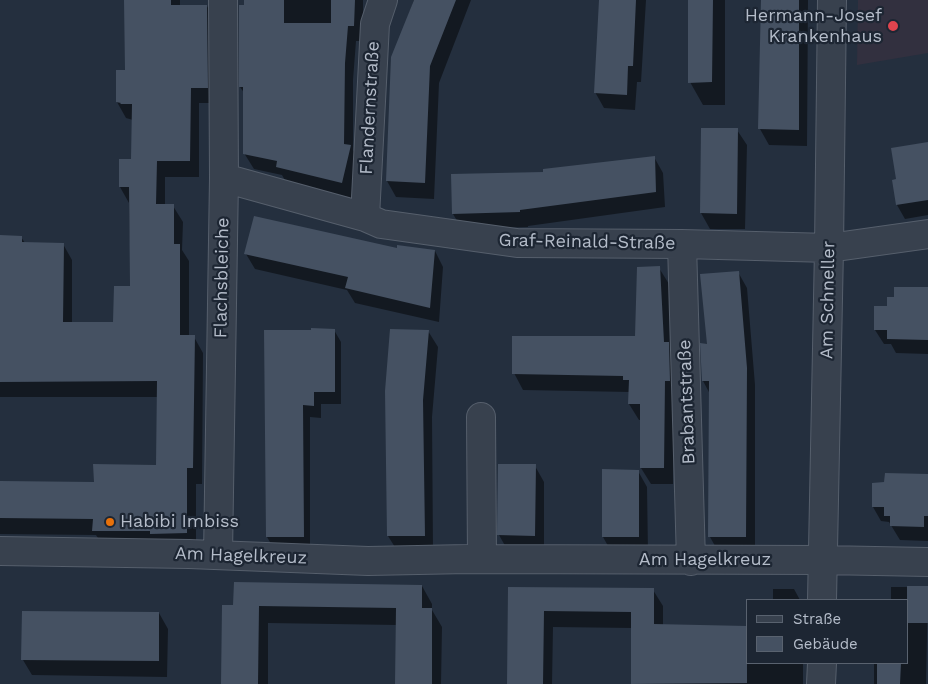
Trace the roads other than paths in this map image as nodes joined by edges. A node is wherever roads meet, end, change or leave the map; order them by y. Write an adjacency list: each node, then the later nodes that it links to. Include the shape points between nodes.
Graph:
1 (223, 0): 4 (street, Flachsbleiche)
2 (383, 0): 5 (street, Flandernstraße, via 375,24)
3 (832, 0): 8 (street, Am Schneller)
4 (224, 178): 5 (street, Graf-Reinald-Straße); 11 (street, Flachsbleiche)
5 (365, 217): 7 (street, Graf-Reinald-Straße, via 382,224 517,243)
6 (928, 234): 8 (street, Graf-Reinald-Straße)
7 (682, 244): 8 (street, Graf-Reinald-Straße); 14 (street, Brabantstraße)
8 (830, 248): 13 (street, Am Schneller)
9 (480, 417): 12 (street)
10 (0, 551): 11 (street, Am Hagelkreuz)
11 (218, 555): 12 (street, Am Hagelkreuz, via 368,560)
12 (482, 559): 14 (street, Am Hagelkreuz)
13 (823, 560): 14 (street, Am Hagelkreuz); 15 (street, Am Hagelkreuz); 16 (street, Am Schneller)
14 (691, 561)
15 (928, 562)
16 (822, 599)
17 (822, 664): 18 (street)
18 (822, 684)

